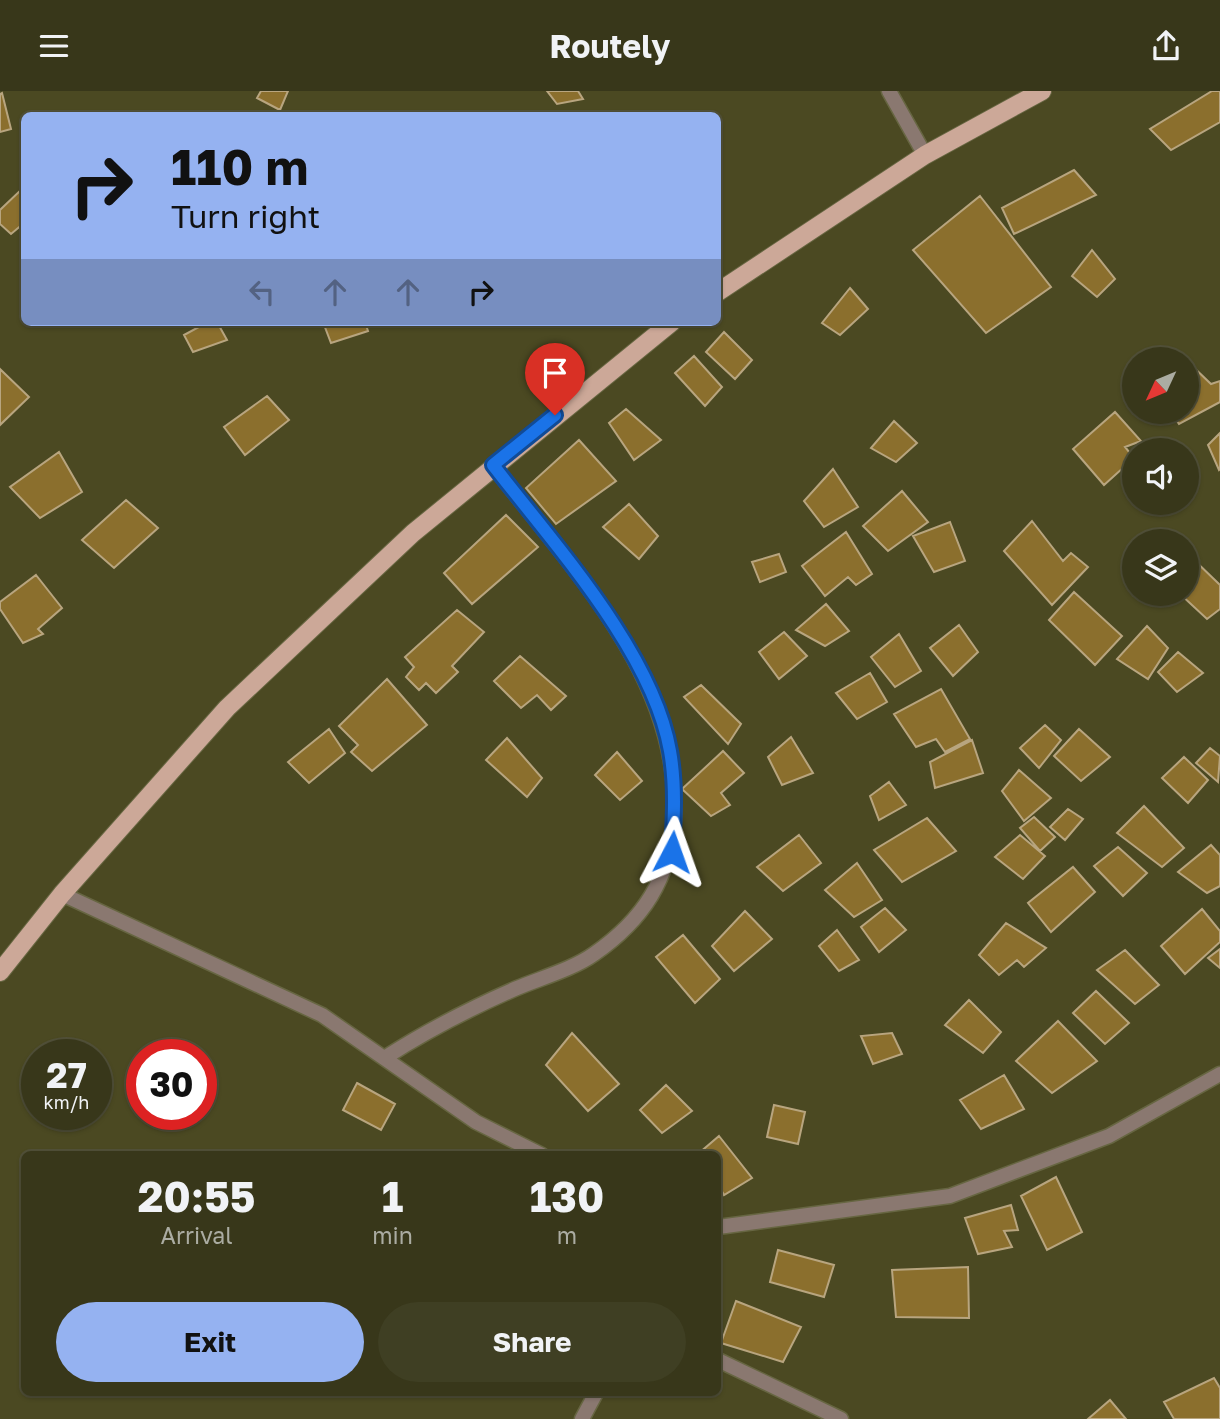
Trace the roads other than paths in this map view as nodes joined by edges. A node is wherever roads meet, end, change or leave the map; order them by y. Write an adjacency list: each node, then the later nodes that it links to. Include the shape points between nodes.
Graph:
1 (889, 91): 3 (street)
2 (1042, 91): 3 (main road)
3 (925, 155): 4 (main road)
4 (721, 290)
5 (667, 326): 6 (main road)
6 (493, 465): 7 (main road, via 413,533 227,708); 9 (street, via 611,620 650,691 670,749 675,801 672,852 643,912 593,955 439,1023)
7 (62, 894): 8 (main road); 9 (street, via 322,1014)
8 (0, 972)
9 (386, 1057): 11 (street, via 476,1122)
10 (1220, 1074): 12 (street, via 1110,1136 950,1196)
11 (534, 1151)
12 (721, 1227)
13 (721, 1361): 16 (street)
14 (594, 1396): 15 (street)
15 (582, 1419)
16 (841, 1419)

